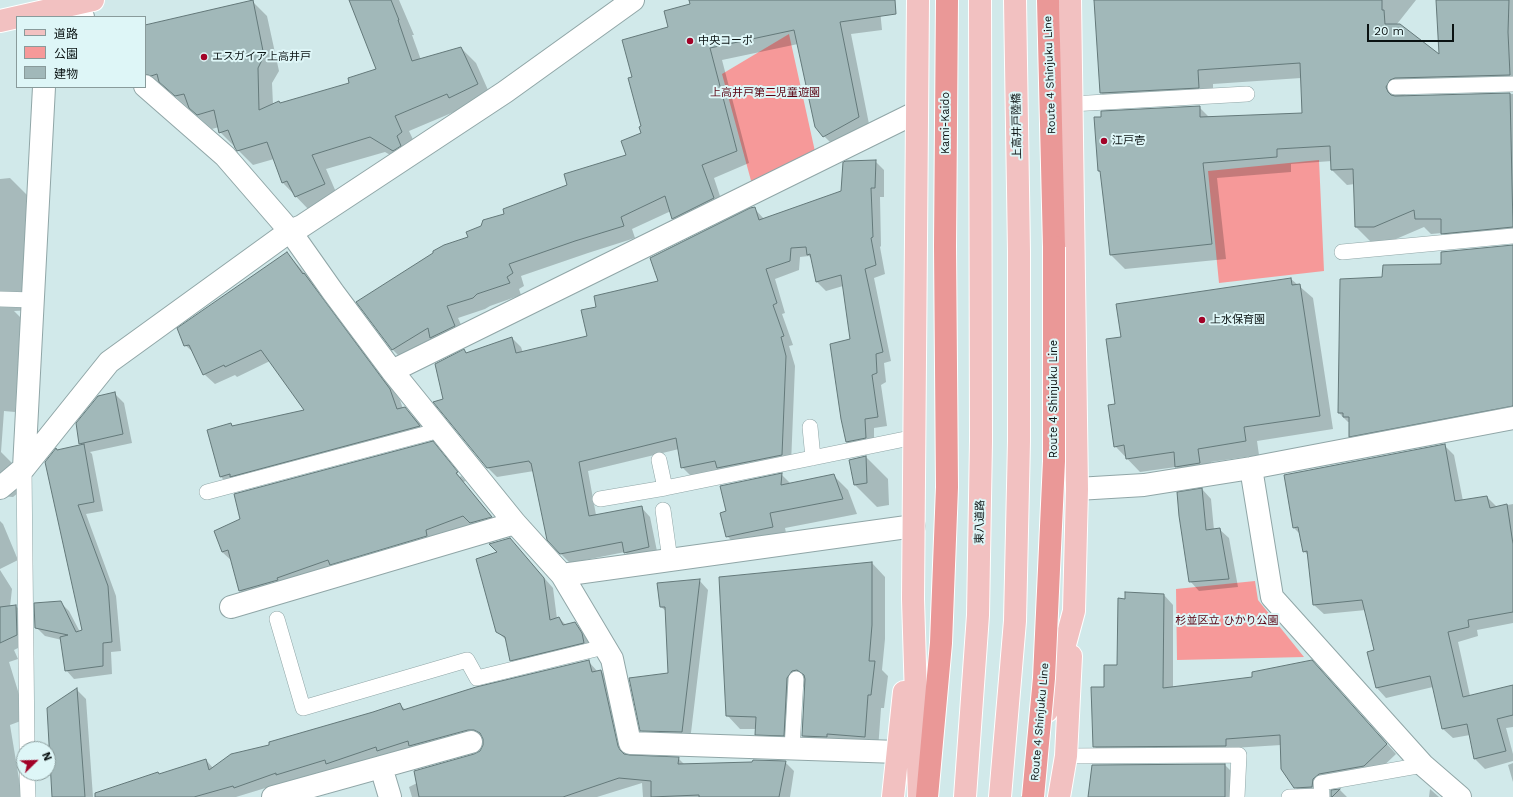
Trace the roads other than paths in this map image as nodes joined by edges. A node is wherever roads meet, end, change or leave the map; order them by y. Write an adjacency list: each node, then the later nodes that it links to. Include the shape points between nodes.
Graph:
1 (633, 0): 22 (street, via 505,92 302,226)
2 (902, 0): 14 (main road)
3 (918, 0): 14 (main road)
4 (947, 0): 65 (highway, Kami-Kaido, via 946,495 941,643)
5 (980, 0): 66 (main road, 東八道路, via 981,441 978,615)
6 (1015, 0): 67 (main road, 上高井戸陸橋, via 1019,441 1015,621)
7 (1048, 0): 69 (highway, Route 4 Shinjuku Line, bridge, via 1054,247 1054,462 1044,678)
8 (1070, 0): 20 (main road)
9 (84, 7): 10 (main road)
10 (45, 14): 11 (main road)
11 (30, 16)
12 (16, 18): 13 (main road)
13 (0, 20)
14 (917, 44): 21 (main road)
15 (1513, 84): 17 (lane)
16 (146, 87): 22 (street, via 225,156)
17 (1395, 87)
18 (44, 88): 26 (street)
19 (1247, 94): 20 (lane)
20 (1071, 104): 38 (main road)
21 (917, 112): 27 (street); 31 (main road)
22 (290, 231): 27 (street); 34 (street, via 109,362)
23 (1513, 236): 24 (lane)
24 (1342, 252)
25 (0, 299): 26 (lane)
26 (33, 300): 34 (street)
27 (392, 372): 30 (street)
28 (1512, 422): 35 (street)
29 (810, 427): 32 (lane)
30 (440, 430): 39 (lane); 42 (street)
31 (914, 437): 32 (lane); 43 (main road)
32 (813, 458): 37 (lane)
33 (659, 460): 37 (lane)
34 (24, 468): 36 (street); 52 (lane)
35 (1251, 468): 38 (street, via 1144,485); 57 (street, via 1272,597)
36 (0, 488)
37 (666, 488): 40 (lane)
38 (1077, 489): 48 (main road)
39 (206, 492)
40 (600, 499)
41 (663, 510): 44 (lane)
42 (515, 523): 45 (street); 47 (street)
43 (914, 526): 44 (street); 46 (main road)
44 (670, 560): 45 (street)
45 (562, 575): 50 (street)
46 (913, 599): 55 (main road); 64 (main road)
47 (231, 607)
48 (1074, 611): 56 (main road); 68 (main road)
49 (277, 619): 50 (lane, via 303,708 467,660 477,678)
50 (604, 647): 54 (street, via 612,659 630,743)
51 (796, 679): 54 (lane)
52 (27, 741)
53 (471, 742): 58 (street)
54 (792, 748): 55 (street)
55 (898, 752): 63 (main road)
56 (1066, 756): 70 (main road); 71 (lane, via 1239,755)
57 (1423, 765): 72 (lane, via 1321,783 1322,796); 73 (street)
58 (381, 767): 61 (street); 62 (street)
59 (27, 781): 60 (lane)
60 (28, 797)
61 (273, 797)
62 (390, 797)
63 (893, 797)
64 (919, 797)
65 (927, 797)
66 (965, 797)
67 (1000, 797)
68 (1024, 797)
69 (1033, 797)
70 (1059, 797)
71 (1237, 797)
72 (1289, 797)
73 (1460, 797)

